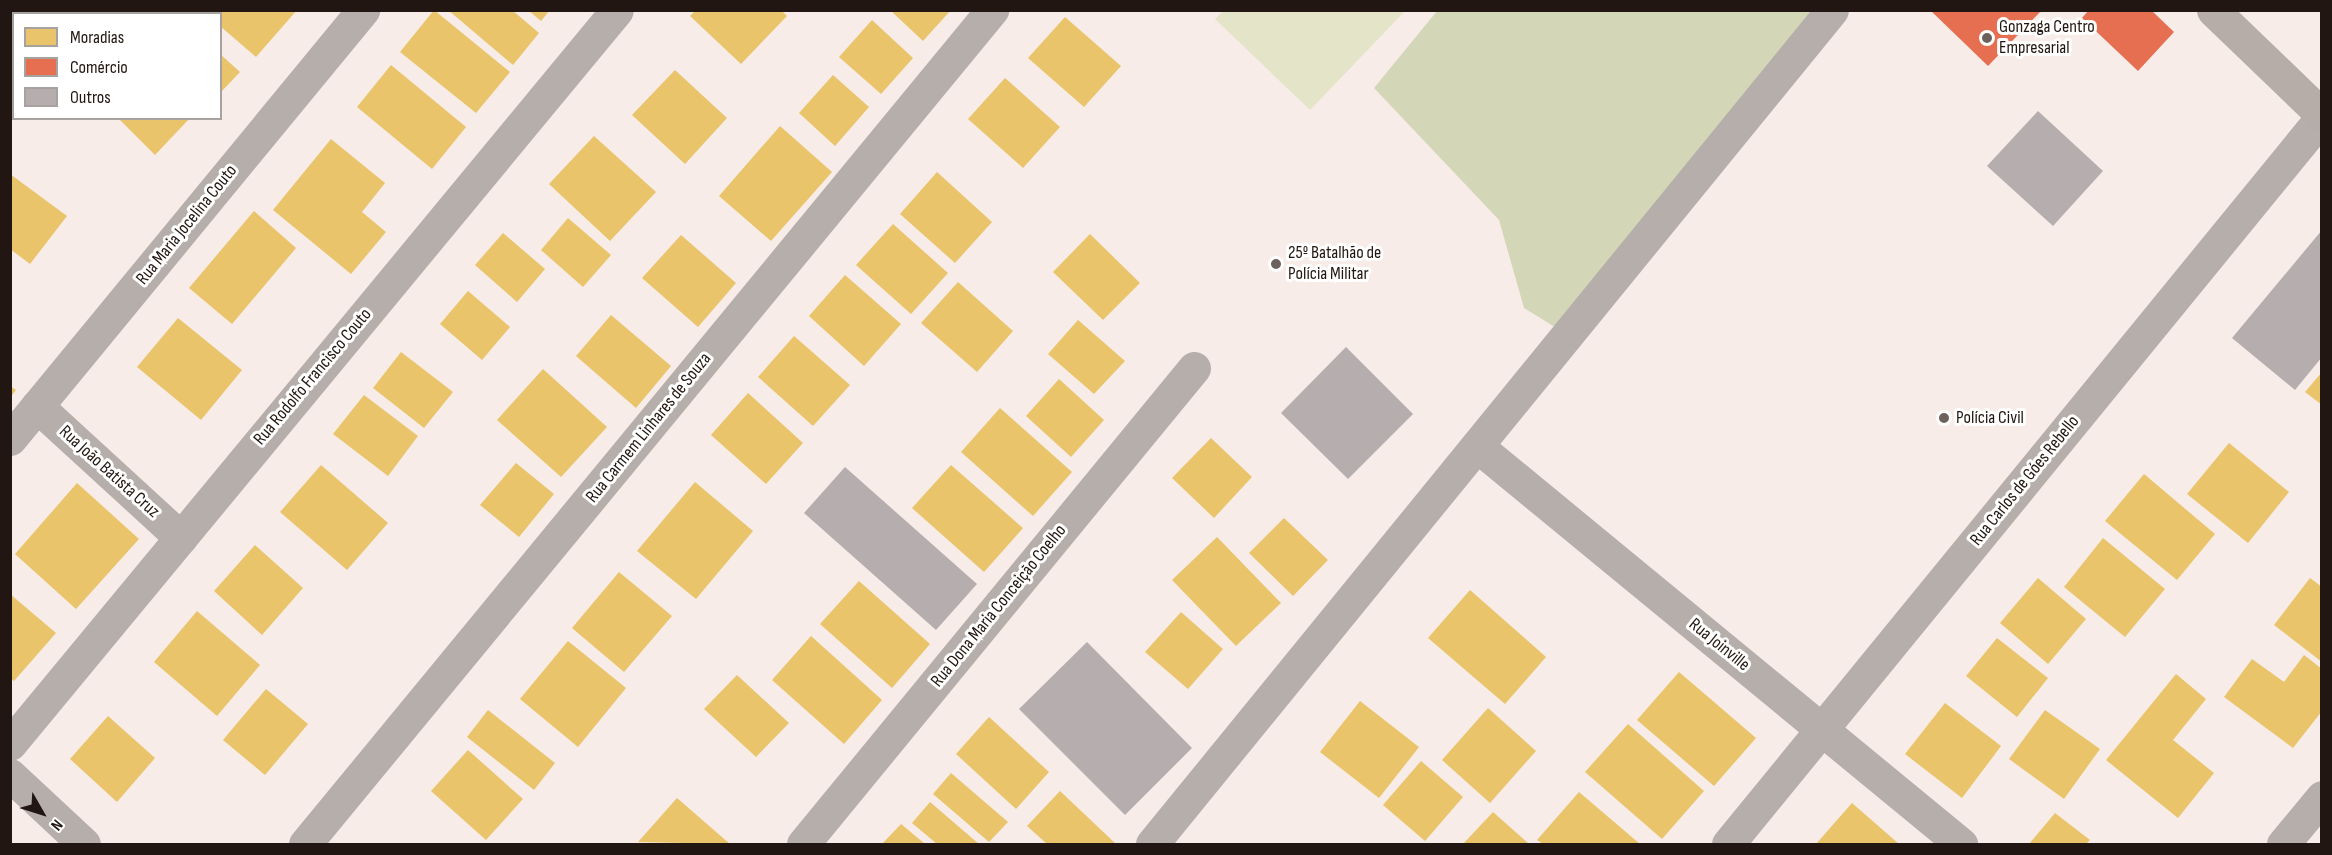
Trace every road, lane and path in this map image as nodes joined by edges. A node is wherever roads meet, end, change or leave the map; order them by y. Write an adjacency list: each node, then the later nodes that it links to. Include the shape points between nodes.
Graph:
1 (363, 10): 8 (street, Rua Maria Jocelina Couto)
2 (616, 10): 11 (street, Rua Rodolfo Francisco Couto)
3 (992, 10): 17 (street, Rua Carmem Linhares de Souza)
4 (1832, 10): 10 (street)
5 (2213, 10): 6 (main road)
6 (2322, 116): 12 (street, Rua Carlos de Góes Rebello)
7 (1194, 368): 18 (street, Rua Dona Maria Conceição Coelho)
8 (37, 406): 9 (street, Rua Maria Jocelina Couto); 11 (street, Rua João Batista Cruz)
9 (10, 439)
10 (1477, 446): 12 (street, Rua Joinville); 19 (street)
11 (181, 538): 13 (street, Rua Rodolfo Francisco Couto)
12 (1822, 730): 20 (street, Rua Carlos de Góes Rebello); 21 (street, Rua Joinville)
13 (10, 744)
14 (10, 775): 16 (street)
15 (2322, 797): 22 (street)
16 (84, 844)
17 (305, 844)
18 (803, 844)
19 (1152, 844)
20 (1728, 844)
21 (1961, 844)
22 (2283, 844)

